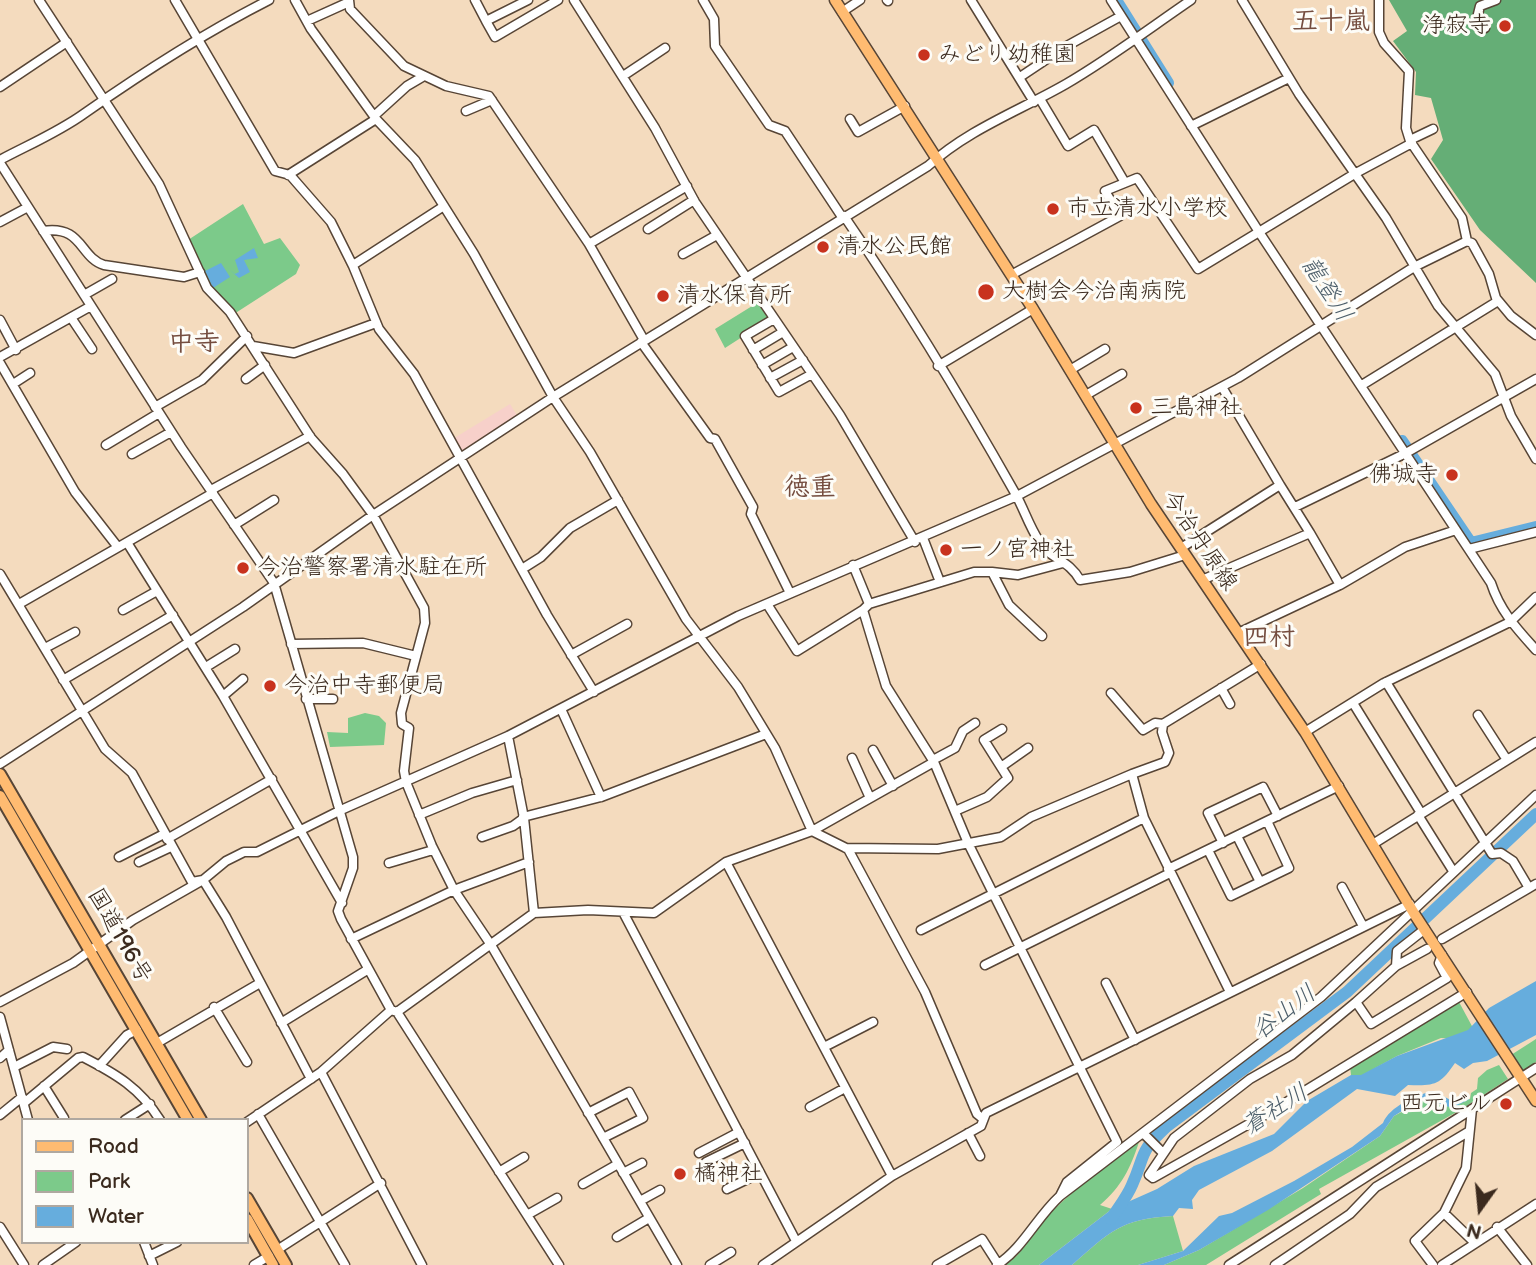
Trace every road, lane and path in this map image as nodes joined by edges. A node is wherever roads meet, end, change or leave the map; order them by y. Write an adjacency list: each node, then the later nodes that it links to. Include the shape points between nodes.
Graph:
1 (39, 0): 28 (street)
2 (176, 0): 26 (street)
3 (269, 0): 26 (street)
4 (295, 0): 23 (street)
5 (475, 0): 24 (street)
6 (530, 0): 19 (street); 20 (street)
7 (558, 0): 20 (street)
8 (574, 0): 31 (street)
9 (703, 0): 54 (street, via 714,19 715,46 769,125 785,131)
10 (835, 0): 21 (main road, 今治丹原線)
11 (860, 0): 21 (street)
12 (971, 0): 32 (street)
13 (1111, 0): 22 (street)
14 (1191, 0): 27 (street)
15 (1242, 0): 33 (street)
16 (1379, 0): 44 (street, via 1379,32 1409,71 1405,128)
17 (1496, 0): 25 (street, via 1480,6 1478,14)
18 (349, 1): 23 (street); 30 (street, via 349,9 385,49)
19 (515, 3): 24 (street)
20 (540, 12): 24 (street, via 495,37)
21 (842, 12): 38 (main road, 今治丹原線)
22 (1121, 16): 27 (street); 32 (street)
23 (307, 21): 40 (street)
24 (486, 21)
25 (1485, 28)
26 (199, 36): 35 (street); 48 (street, via 275,171)
27 (1135, 37): 37 (street, via 1089,71); 42 (street)
28 (67, 42): 34 (street); 35 (street)
29 (665, 48): 31 (street)
30 (424, 76): 36 (street); 40 (street)
31 (623, 76): 50 (street)
32 (1020, 77): 37 (street)
33 (1289, 78): 42 (street); 47 (street)
34 (0, 87)
35 (105, 97): 46 (street, via 85,114); 65 (street, via 159,184)
36 (492, 100): 39 (street); 61 (street)
37 (1037, 100): 45 (street, via 977,128); 49 (street, via 1068,146 1094,130)
38 (905, 106): 41 (street, via 858,132); 45 (main road, 今治丹原線)
39 (466, 111)
40 (375, 117): 48 (street); 52 (street, via 415,160)
41 (850, 119)
42 (1191, 126): 58 (street)
43 (1433, 129): 44 (street)
44 (1411, 142): 47 (street); 60 (street, via 1462,218)
45 (938, 157): 54 (street); 66 (main road, 今治丹原線)
46 (0, 162): 53 (street)
47 (1356, 173): 58 (street); 64 (street)
48 (289, 175): 63 (street, via 331,222)
49 (1124, 181): 58 (street, via 1137,178 1198,269); 66 (street, via 1105,191 1120,216)
50 (687, 186): 51 (street); 61 (street)
51 (694, 200): 56 (street); 59 (street)
52 (444, 206): 63 (street); 107 (street)
53 (28, 207): 55 (street); 57 (street)
54 (843, 216): 67 (street); 94 (street)
55 (0, 222)
56 (648, 229)
57 (43, 231): 65 (street, via 75,237 95,262 104,265 184,277); 69 (street)
58 (1260, 234): 77 (street)
59 (717, 235): 62 (street); 67 (street)
60 (1467, 241): 64 (street); 70 (street, via 1489,274)
61 (589, 244): 82 (street)
62 (683, 254)
63 (353, 265): 76 (street)
64 (1414, 267): 77 (street); 78 (street)
65 (200, 272): 81 (street, via 207,288)
66 (1011, 275): 72 (main road, 今治丹原線)
67 (745, 277): 74 (street); 82 (street)
68 (112, 279): 69 (street)
69 (84, 295): 71 (street)
70 (1498, 301): 78 (street); 80 (street)
71 (91, 306): 73 (street); 109 (street)
72 (1033, 309): 94 (street); 95 (main road, 今治丹原線)
73 (72, 319): 85 (street); 87 (street)
74 (774, 319): 79 (street); 88 (street, via 745,336)
75 (0, 320): 87 (street)
76 (376, 323): 83 (street, via 294,353); 116 (street, via 414,374)
77 (1322, 325): 104 (street); 105 (street)
78 (1453, 328): 104 (street); 108 (street, via 1495,374)
79 (783, 332): 84 (street); 88 (street)
80 (1536, 335)
81 (247, 337): 83 (street); 109 (street, via 202,380)
82 (642, 341): 107 (street); 144 (street, via 715,439 753,507 751,514)
83 (253, 346): 92 (street)
84 (793, 347): 90 (street); 93 (street)
85 (92, 349)
86 (1105, 349): 95 (street)
87 (16, 350): 89 (street)
88 (753, 350): 93 (street)
89 (0, 358)
90 (803, 360): 98 (street); 100 (street)
91 (0, 363): 99 (street)
92 (265, 365): 101 (street); 111 (street)
93 (762, 365): 100 (street)
94 (938, 366): 120 (street)
95 (1070, 370): 106 (main road, 今治丹原線)
96 (30, 373): 103 (street)
97 (1122, 373): 106 (street)
98 (812, 374): 100 (street, via 779,392); 129 (street)
99 (4, 378): 103 (street)
100 (770, 378)
101 (246, 379)
102 (1536, 379): 108 (street)
103 (13, 384): 131 (street, via 75,492)
104 (1362, 385): 114 (street)
105 (1222, 387): 112 (street); 118 (street)
106 (1086, 395): 112 (main road, 今治丹原線)
107 (553, 397): 116 (street); 122 (street)
108 (1504, 397): 114 (street); 117 (street)
109 (157, 410): 110 (street); 113 (street)
110 (171, 432): 115 (street); 119 (street)
111 (310, 436): 119 (street); 124 (street)
112 (1114, 444): 120 (street); 133 (main road, 今治丹原線)
113 (106, 445)
114 (1406, 453): 123 (street); 126 (street)
115 (132, 454)
116 (459, 458): 124 (street); 136 (street)
117 (1536, 459)
118 (1280, 485): 123 (street); 133 (street)
119 (212, 492): 125 (street); 130 (street)
120 (1017, 496): 129 (street); 134 (street, via 1040,543)
121 (274, 500): 125 (street)
122 (618, 500): 136 (street, via 570,528); 155 (street)
123 (1295, 507): 128 (street)
124 (373, 515): 141 (street); 163 (street, via 424,608)
125 (234, 525): 141 (street)
126 (1456, 530): 132 (street); 142 (street, via 1405,547)
127 (1536, 532): 132 (street)
128 (1310, 533): 139 (street); 142 (street)
129 (919, 540): 135 (street); 140 (street)
130 (128, 544): 131 (street); 143 (street)
131 (117, 546): 146 (street)
132 (1469, 549): 151 (street)
133 (1183, 552): 134 (street, via 1130,572 1080,580); 139 (main road, 今治丹原線)
134 (1066, 562): 137 (street, via 1017,575)
135 (853, 565): 144 (street); 148 (street)
136 (522, 569): 162 (street)
137 (992, 572): 140 (street); 156 (street, via 1009,605)
138 (0, 574): 146 (street)
139 (1202, 580): 154 (main road, 今治丹原線)
140 (940, 582): 148 (street)
141 (274, 583): 157 (street); 158 (street)
142 (1340, 585): 154 (street)
143 (157, 591): 149 (street); 150 (street)
144 (790, 593): 147 (street)
145 (1536, 597): 151 (street)
146 (19, 604): 159 (street)
147 (767, 604): 148 (street, via 797,651); 155 (street)
148 (866, 607): 191 (street, via 886,687)
149 (123, 610)
150 (173, 615): 157 (street); 167 (street)
151 (1510, 622): 161 (street); 168 (street)
152 (627, 624): 162 (street)
153 (75, 632): 159 (street)
154 (1238, 633): 164 (main road, 今治丹原線)
155 (699, 635): 170 (street); 184 (street)
156 (1042, 636)
157 (190, 640): 165 (street); 178 (street)
158 (290, 644): 163 (street, via 363,643); 173 (street)
159 (45, 649): 167 (street)
160 (235, 649): 165 (street)
161 (1536, 650)
162 (571, 654): 170 (street)
163 (416, 656): 198 (street, via 401,713 402,724 409,727)
164 (1261, 664): 169 (street); 183 (main road, 今治丹原線)
165 (206, 667): 172 (street)
166 (243, 679): 172 (street)
167 (63, 680): 178 (street)
168 (1386, 682): 175 (street); 201 (street)
169 (1221, 688): 176 (street); 181 (street)
170 (594, 692): 177 (street)
171 (1111, 693): 181 (street, via 1143,730)
172 (223, 696): 196 (street)
173 (306, 699): 174 (street); 206 (street)
174 (332, 699)
175 (1353, 703): 183 (street); 208 (street)
176 (1230, 704)
177 (561, 709): 185 (street); 204 (street)
178 (80, 710): 192 (street); 218 (street, via 105,748 132,773)
179 (1478, 715): 190 (street)
180 (975, 723): 191 (street, via 963,731 955,748)
181 (1163, 724): 195 (street, via 1169,753 1165,762)
182 (1002, 729): 193 (street, via 984,740)
183 (1305, 732): 200 (main road, 今治丹原線)
184 (766, 734): 204 (street); 215 (street)
185 (509, 736): 197 (street); 198 (street)
186 (1536, 742): 190 (street)
187 (1028, 748): 193 (street)
188 (873, 750): 199 (street)
189 (852, 758): 205 (street)
190 (1507, 760): 201 (street)
191 (934, 761): 199 (street); 207 (street)
192 (0, 764)
193 (1001, 767): 207 (street, via 1008,778 999,789)
194 (0, 774): 250 (highway, 国道196号)
195 (1132, 774): 212 (street); 219 (street, via 1031,817 1001,837)
196 (272, 779): 214 (street); 218 (street)
197 (517, 780): 209 (street); 211 (street)
198 (406, 782): 206 (street); 209 (street)
199 (893, 786): 205 (street)
200 (1339, 786): 210 (street); 221 (main road, 今治丹原線)
201 (1455, 793): 208 (street); 222 (street)
202 (1536, 795): 222 (street)
203 (0, 796): 250 (highway, 国道196号)
204 (601, 797): 211 (street)
205 (870, 798): 215 (street)
206 (341, 810): 214 (street); 239 (street, via 353,856)
207 (955, 811): 219 (street)
208 (1420, 814): 221 (street); 232 (street)
209 (419, 815): 224 (street)
210 (1278, 816): 213 (street); 220 (street, via 1263,787 1208,813)
211 (523, 818): 217 (street); 228 (street)
212 (1144, 818): 231 (street); 238 (street)
213 (1267, 821): 216 (street); 234 (street, via 1289,867)
214 (300, 830): 233 (street, via 257,852 244,852 226,861); 239 (street)
215 (812, 831): 223 (street); 229 (street)
216 (1237, 836): 220 (street); 234 (street)
217 (482, 837)
218 (167, 840): 226 (street); 227 (street); 233 (street, via 192,882)
219 (968, 843): 223 (street, via 938,849); 238 (street)
220 (1223, 843): 225 (street)
221 (1373, 844): 240 (main road, 今治丹原線)
222 (1489, 847): 232 (street); 235 (street, via 1513,861)
223 (846, 848): 298 (street, via 925,992)
224 (433, 850): 230 (street); 237 (street)
225 (1208, 850): 231 (street); 234 (street, via 1231,895)
226 (119, 856)
227 (139, 862)
228 (529, 862): 237 (street); 242 (street)
229 (726, 862): 241 (street, via 654,913); 270 (street)
230 (389, 863)
231 (1169, 871): 249 (street); 258 (street)
232 (1453, 871): 240 (street)
233 (203, 880): 250 (street); 256 (street)
234 (1261, 881)
235 (1533, 886): 247 (street)
236 (1342, 887): 243 (street)
237 (454, 890): 246 (street); 248 (street)
238 (993, 895): 245 (street); 249 (street)
239 (342, 903): 246 (street, via 338,911)
240 (1413, 910): 243 (street); 244 (main road, 今治丹原線); 303 (street, via 1321,997)
241 (623, 912): 242 (street); 300 (street)
242 (534, 913): 248 (street)
243 (1363, 926): 258 (street)
244 (1425, 928): 252 (main road, 今治丹原線); 254 (street, via 1398,951)
245 (921, 930)
246 (351, 939): 255 (street)
247 (1441, 939)
248 (491, 945): 263 (street); 289 (street)
249 (1019, 947): 253 (street); 277 (street)
250 (95, 948): 260 (street); 267 (highway, 国道196号); 269 (highway, 国道196号)
251 (1427, 949): 254 (street)
252 (1442, 955): 259 (main road, 今治丹原線); 261 (street, via 1438,963 1447,978 1371,1024)
253 (985, 965)
254 (1396, 966): 261 (street)
255 (367, 970): 263 (street); 266 (street)
256 (260, 983): 262 (street); 266 (street)
257 (1106, 983): 268 (street)
258 (1230, 992): 268 (street)
259 (1467, 992): 280 (main road, 今治丹原線); 306 (street, via 1153,1178 1149,1175)
260 (0, 1002)
261 (1356, 1002): 306 (street, via 1292,1055 1250,1079)
262 (214, 1007): 269 (street); 274 (street)
263 (394, 1011): 279 (street); 313 (street)
264 (1, 1021): 272 (street)
265 (873, 1022): 270 (street)
266 (281, 1023): 281 (street)
267 (137, 1030): 276 (street); 296 (highway, 国道196号)
268 (1135, 1040): 277 (street)
269 (156, 1044): 297 (highway, 国道196号)
270 (824, 1048): 283 (street)
271 (67, 1049): 275 (street, via 53,1047)
272 (9, 1050): 273 (street); 275 (street)
273 (0, 1058)
274 (247, 1062)
275 (14, 1066): 284 (street)
276 (99, 1066): 282 (street, via 78,1058); 286 (street, via 118,1075)
277 (1080, 1068): 298 (street); 321 (street, via 1116,1142 1068,1182)
278 (1536, 1068): 280 (street)
279 (321, 1072): 281 (street); 317 (street)
280 (1520, 1076): 285 (main road, 今治丹原線); 288 (street)
281 (311, 1079): 290 (street)
282 (44, 1086): 284 (street); 293 (street)
283 (845, 1088): 287 (street); 316 (street)
284 (23, 1100): 291 (street); 292 (street)
285 (1536, 1101)
286 (150, 1104): 294 (street); 295 (street)
287 (810, 1107)
288 (1472, 1109): 301 (street); 354 (street)
289 (589, 1113): 304 (street); 304 (street, via 629,1092 643,1118)
290 (258, 1114): 299 (street); 330 (street)
291 (0, 1115)
292 (28, 1118)
293 (64, 1118)
294 (128, 1118)
295 (159, 1118)
296 (187, 1118)
297 (200, 1118)
298 (982, 1118): 302 (street, via 981,1126)
299 (248, 1121)
300 (739, 1132): 305 (street); 307 (street)
301 (1468, 1132): 326 (street, via 1465,1168); 355 (street, via 1376,1187 1350,1214)
302 (968, 1133): 308 (street); 316 (street)
303 (1144, 1134): 306 (street); 321 (street)
304 (603, 1138): 312 (street)
305 (745, 1143): 310 (street); 315 (street)
306 (1162, 1152)
307 (699, 1153)
308 (980, 1156)
309 (524, 1157): 313 (street)
310 (706, 1162)
311 (642, 1163): 314 (street)
312 (618, 1164): 314 (street); 318 (street)
313 (499, 1172): 327 (street)
314 (623, 1173): 324 (street)
315 (760, 1173): 319 (street); 334 (street)
316 (892, 1176): 334 (street)
317 (381, 1184): 330 (street); 347 (street)
318 (583, 1184)
319 (727, 1189)
320 (660, 1190): 324 (street)
321 (1060, 1196): 353 (street, via 1017,1251)
322 (557, 1198): 327 (street)
323 (248, 1200): 340 (highway)
324 (640, 1201): 328 (street)
325 (1536, 1204): 332 (street)
326 (1444, 1213): 335 (street); 356 (street, via 1415,1241)
327 (527, 1215): 348 (street)
328 (649, 1218): 333 (street); 349 (street)
329 (248, 1220): 340 (highway)
330 (321, 1222): 340 (street); 346 (street)
331 (0, 1227): 342 (street)
332 (1497, 1227): 335 (street); 358 (street)
333 (617, 1237)
334 (796, 1241): 351 (street)
335 (1474, 1242): 357 (street)
336 (73, 1244): 343 (street)
337 (145, 1244): 341 (street)
338 (174, 1244): 341 (street)
339 (732, 1252): 350 (street)
340 (273, 1257): 344 (street); 345 (highway)
341 (151, 1261)
342 (24, 1265)
343 (43, 1265)
344 (254, 1265)
345 (286, 1265)
346 (345, 1265)
347 (422, 1265)
348 (559, 1265)
349 (677, 1265)
350 (710, 1265)
351 (763, 1265)
352 (937, 1265): 353 (street, via 982,1239)
353 (997, 1265)
354 (1229, 1265)
355 (1275, 1265)
356 (1433, 1265)
357 (1442, 1265)
358 (1527, 1265)

